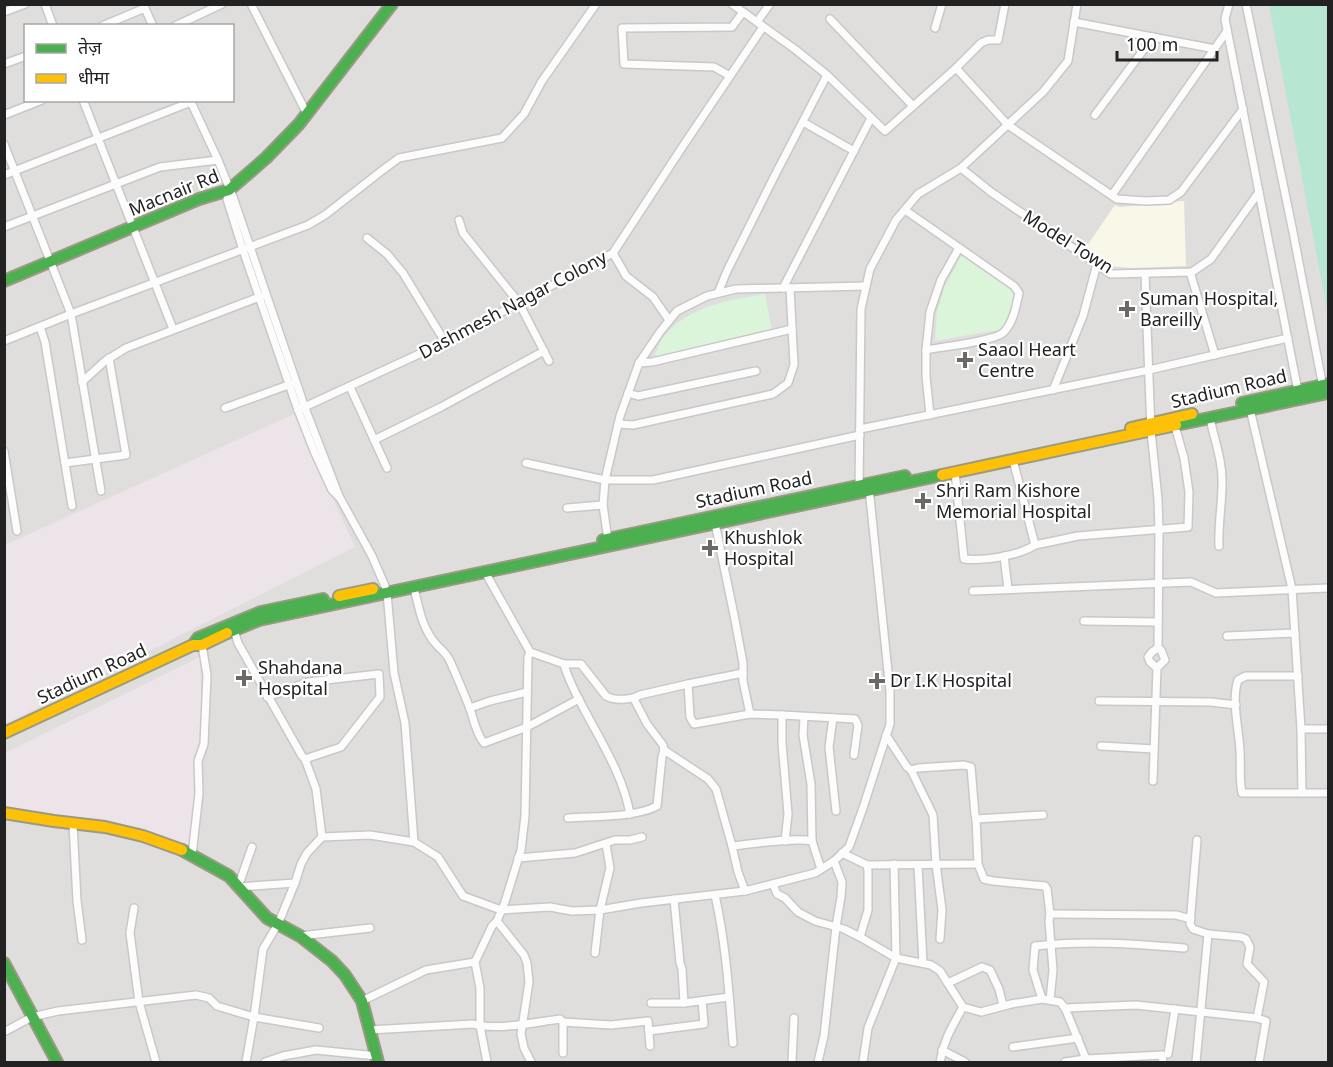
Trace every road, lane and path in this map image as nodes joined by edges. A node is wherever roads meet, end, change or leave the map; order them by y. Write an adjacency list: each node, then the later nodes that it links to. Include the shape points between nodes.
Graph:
1 (25, 4): 15 (street)
2 (45, 4): 19 (street)
3 (222, 4): 22 (street)
4 (251, 4): 39 (street)
5 (392, 4): 39 (main road, Macnair Rd)
6 (596, 4): 63 (street, via 542,81 524,114 502,138 399,158 325,215)
7 (732, 4): 16 (street)
8 (770, 4): 23 (street, Dashmesh Nagar Colony)
9 (942, 4): 24 (street)
10 (1005, 4): 30 (street, via 998,40 981,43)
11 (1077, 4): 18 (street)
12 (1229, 4): 25 (street)
13 (1246, 4): 95 (street)
14 (144, 6): 20 (street); 21 (street)
15 (4, 12)
16 (743, 12): 23 (street); 32 (street, via 732,27 622,28 624,64 714,67)
17 (830, 20): 37 (street)
18 (1074, 22): 26 (street); 44 (street, via 1068,61 1043,92)
19 (52, 24)
20 (106, 24)
21 (152, 24)
22 (179, 24)
23 (760, 24): 31 (street); 32 (street, Dashmesh Nagar Colony)
24 (935, 28)
25 (1227, 30): 27 (street); 38 (street)
26 (1153, 37): 27 (street); 40 (street)
27 (1215, 49): 55 (street)
28 (24, 57): 29 (street)
29 (4, 64)
30 (956, 68): 37 (street); 44 (street)
31 (827, 75): 42 (street); 43 (street)
32 (730, 76): 64 (street, Dashmesh Nagar Colony)
33 (37, 102): 41 (street)
34 (84, 102): 45 (street)
35 (188, 102): 45 (street)
36 (190, 102): 48 (street)
37 (913, 106): 42 (street, via 885,131)
38 (1243, 109): 54 (street); 55 (street, via 1181,192 1169,200 1117,199)
39 (307, 114): 53 (main road, Macnair Rd, via 266,159)
40 (1095, 114)
41 (4, 115)
42 (872, 118): 47 (street)
43 (803, 122): 47 (street); 73 (street)
44 (1008, 124): 49 (street); 55 (street)
45 (98, 138): 50 (street); 52 (street)
46 (4, 144): 50 (street)
47 (854, 151): 72 (street)
48 (218, 160): 52 (street, via 160,167); 53 (street)
49 (961, 168): 56 (street, via 918,194); 66 (street, Model Town)
50 (15, 171): 51 (street); 57 (street)
51 (4, 175)
52 (116, 185): 57 (street); 60 (street)
53 (229, 190): 60 (main road, Macnair Rd); 63 (street)
54 (1259, 192): 67 (street, via 1211,259); 81 (street)
55 (1112, 195)
56 (905, 210): 62 (street); 71 (street, via 870,269)
57 (32, 216): 59 (street); 65 (street)
58 (459, 220): 75 (street, via 463,233)
59 (4, 227)
60 (132, 227): 65 (main road, Macnair Rd); 70 (street)
61 (367, 238): 83 (street, via 403,273)
62 (959, 248): 84 (street, via 941,280 930,312); 84 (street, via 1014,286 1019,293 1012,320 1003,334)
63 (247, 249): 70 (street); 74 (street)
64 (613, 253): 75 (street, Dashmesh Nagar Colony); 77 (street, via 626,276 653,297)
65 (50, 262): 69 (main road, Macnair Rd); 76 (street)
66 (1097, 264): 68 (street, Model Town, via 1111,274); 96 (street, via 1083,316)
67 (1190, 272): 68 (street, Model Town); 86 (street)
68 (1145, 274): 90 (street)
69 (4, 281)
70 (155, 283): 76 (street); 79 (street)
71 (866, 286): 72 (street); 107 (street, via 861,309)
72 (786, 288): 73 (street); 80 (street)
73 (718, 293): 77 (street, via 677,311)
74 (263, 296): 79 (street); 93 (street)
75 (519, 303): 83 (street, Dashmesh Nagar Colony); 85 (street)
76 (71, 314): 78 (street); 92 (street)
77 (669, 320): 89 (street)
78 (40, 327): 82 (street); 112 (street)
79 (174, 329): 87 (street)
80 (792, 329): 89 (street); 104 (street, via 794,365 788,383 773,394 633,425)
81 (1288, 338): 86 (street); 97 (street)
82 (4, 341)
83 (445, 342): 94 (street, Dashmesh Nagar Colony)
84 (926, 350): 102 (street)
85 (544, 351): 88 (street); 108 (street)
86 (1215, 355): 90 (street)
87 (109, 358): 92 (street); 110 (street, via 126,455)
88 (549, 361)
89 (639, 363): 98 (street)
90 (1149, 370): 96 (street); 106 (street)
91 (756, 371): 98 (street, via 638,396)
92 (82, 382): 110 (street)
93 (292, 383): 99 (street); 100 (street)
94 (350, 387): 100 (street, Dashmesh Nagar Colony); 108 (street)
95 (1326, 389): 97 (main road, Stadium Road); 101 (main road, Stadium Road)
96 (1053, 390): 102 (street)
97 (1298, 391): 106 (main road, Stadium Road)
98 (628, 393): 104 (street)
99 (225, 408)
100 (302, 409): 134 (street, via 324,474 372,556)
101 (1250, 409): 103 (main road, Stadium Road); 135 (street)
102 (930, 415): 107 (street)
103 (1210, 418): 105 (main road, Stadium Road); 127 (street, via 1222,482)
104 (618, 424): 116 (street)
105 (1175, 426): 106 (main road, Stadium Road); 123 (street, via 1189,492 1188,527)
106 (1151, 427): 111 (main road, Stadium Road); 117 (main road, Stadium Road); 123 (street)
107 (860, 432): 116 (street, via 654,480); 117 (street)
108 (374, 440): 114 (street)
109 (4, 451): 124 (street)
110 (96, 459): 112 (street); 118 (street)
111 (1014, 460): 115 (main road, Stadium Road); 126 (street)
112 (65, 463): 120 (street)
113 (526, 463): 116 (street)
114 (387, 468)
115 (955, 472): 117 (main road, Stadium Road); 128 (street, via 964,559)
116 (604, 480): 119 (street)
117 (864, 488): 122 (main road, Stadium Road); 125 (main road, Stadium Road); 166 (street, via 890,691)
118 (101, 491)
119 (603, 505): 121 (street); 125 (street)
120 (72, 506)
121 (567, 508)
122 (715, 523): 125 (main road, Stadium Road); 147 (street)
123 (1159, 530): 126 (street, via 1078,536); 130 (street)
124 (17, 531)
125 (608, 542): 129 (main road, Stadium Road); 134 (main road, Stadium Road)
126 (1035, 545): 128 (street)
127 (1219, 546)
128 (1004, 556): 133 (street)
129 (485, 572): 131 (main road, Stadium Road); 144 (street)
130 (1158, 583): 133 (street); 135 (street, via 1191,582 1216,593); 138 (street)
131 (414, 588): 134 (main road, Stadium Road); 157 (street, via 424,626 449,658)
132 (1329, 588): 135 (street)
133 (1008, 589): 136 (street)
134 (386, 590): 139 (main road, Stadium Road, via 260,620); 142 (main road, Stadium Road, via 261,612 198,638); 188 (street, via 394,673 405,723)
135 (1292, 590): 140 (street)
136 (973, 591)
137 (1084, 621): 138 (street)
138 (1158, 622): 143 (street)
139 (234, 630): 142 (main road, Stadium Road); 151 (street)
140 (1295, 633): 141 (street); 148 (street)
141 (1227, 636)
142 (198, 645): 165 (main road, Stadium Road); 193 (street, via 207,675)
143 (1158, 648): 146 (street, via 1165,660); 146 (street, via 1148,657)
144 (530, 652): 145 (street); 150 (street)
145 (564, 664): 152 (street); 153 (street, via 581,664 611,699)
146 (1157, 668): 155 (street)
147 (743, 674): 149 (street); 158 (street)
148 (1298, 676): 156 (street, via 1246,676 1238,680); 163 (street)
149 (688, 684): 153 (street); 158 (street, via 694,724)
150 (528, 692): 157 (street); 162 (street)
151 (267, 697): 171 (street); 171 (street, via 308,682 379,674 380,697 341,747)
152 (579, 699): 162 (street); 178 (street, via 615,767)
153 (634, 699): 169 (street)
154 (1099, 701): 155 (street)
155 (1156, 702): 156 (street); 168 (street)
156 (1236, 705): 174 (street, via 1242,793)
157 (470, 708): 162 (street, via 484,743)
158 (750, 714): 159 (street)
159 (782, 715): 160 (street); 186 (street, via 788,814)
160 (804, 717): 161 (street); 187 (street)
161 (833, 718): 170 (street, via 855,719 858,725); 176 (street, via 829,747)
162 (527, 727): 194 (street, via 525,816)
163 (1301, 729): 164 (street); 174 (street)
164 (1329, 729)
165 (4, 733)
166 (886, 735): 172 (street); 192 (street, via 849,847)
167 (1101, 747): 168 (street)
168 (1154, 748): 173 (street)
169 (664, 750): 178 (street, via 657,806); 190 (street, via 708,779 716,789)
170 (854, 755)
171 (305, 759): 183 (street, via 316,789)
172 (911, 770): 181 (street, via 971,767); 197 (street, via 933,815)
173 (1153, 781)
174 (1302, 793): 175 (street)
175 (1329, 793)
176 (836, 811)
177 (4, 813): 182 (main road)
178 (630, 814): 180 (street)
179 (1043, 815): 181 (street)
180 (568, 818)
181 (976, 819): 198 (street)
182 (73, 824): 193 (main road, via 142,836); 221 (street)
183 (322, 837): 188 (street, via 370,835); 202 (street, via 307,853)
184 (642, 837): 189 (street)
185 (1197, 840): 212 (street)
186 (785, 841): 187 (street); 190 (street)
187 (812, 841): 201 (street)
188 (414, 843): 210 (street, via 438,857 463,896)
189 (606, 844): 194 (street, via 576,853); 209 (street, via 610,868)
190 (732, 846): 205 (street)
191 (252, 847): 204 (street)
192 (842, 853): 195 (street); 199 (street)
193 (192, 855): 204 (main road, via 229,876)
194 (518, 858): 210 (street)
195 (834, 861): 201 (street); 215 (street, via 842,882)
196 (894, 864): 199 (street); 200 (street); 225 (street)
197 (936, 864): 198 (street); 200 (street); 220 (street, via 942,910)
198 (978, 864): 211 (street, via 988,881 1045,886)
199 (867, 865): 219 (street, via 868,909)
200 (918, 866): 228 (street)
201 (821, 869): 203 (street)
202 (295, 883): 204 (street); 214 (street)
203 (773, 884): 205 (street); 215 (street, via 777,894 798,912)
204 (238, 887): 214 (main road, via 267,918)
205 (745, 891): 206 (street)
206 (715, 895): 207 (street); 230 (street)
207 (674, 899): 209 (street); 237 (street)
208 (134, 908): 235 (street, via 130,933)
209 (600, 909): 210 (street); 224 (street)
210 (501, 910): 213 (street)
211 (1050, 914): 212 (street, via 1176,915); 222 (street)
212 (1191, 919): 217 (street, via 1193,929)
213 (497, 921): 226 (street); 248 (street, via 527,963 529,982)
214 (278, 924): 218 (main road); 244 (street, via 263,949)
215 (836, 927): 219 (street); 271 (street)
216 (370, 928): 218 (street)
217 (1208, 934): 242 (street); 246 (street, via 1246,939 1250,947 1247,964 1264,982)
218 (300, 936): 233 (main road, via 332,961)
219 (860, 937): 225 (street)
220 (940, 939)
221 (82, 940)
222 (1051, 944): 223 (street, via 1108,942); 231 (street, via 1035,946 1033,970); 232 (street)
223 (1185, 948)
224 (595, 953)
225 (896, 958): 228 (street); 272 (street, via 868,1028)
226 (475, 962): 233 (street, via 426,970); 249 (street)
227 (4, 963): 243 (main road)
228 (923, 963): 229 (street, via 940,971)
229 (948, 983): 238 (street, via 982,967 990,970); 239 (street)
230 (729, 997): 234 (street); 255 (street)
231 (1042, 999): 232 (street); 238 (street)
232 (1050, 1000): 240 (street)
233 (362, 1001): 251 (main road)
234 (702, 1001): 237 (street); 252 (street, via 704,1024)
235 (139, 1002): 243 (street); 244 (street, via 196,995); 265 (street)
236 (651, 1003): 237 (street)
237 (684, 1003)
238 (1003, 1006): 239 (street, via 981,1012)
239 (963, 1007): 258 (street)
240 (1065, 1008): 241 (street, via 1136,1005); 254 (street)
241 (1175, 1009): 242 (street); 260 (street)
242 (1200, 1011): 246 (street); 277 (street)
243 (32, 1017): 253 (street); 264 (main road)
244 (254, 1017): 250 (street); 266 (street)
245 (794, 1018): 270 (street)
246 (1257, 1018): 278 (street, via 1266,1021)
247 (563, 1022): 248 (street, via 560,1019); 252 (street, via 611,1025 648,1021); 259 (street)
248 (523, 1024): 249 (street); 269 (street, via 521,1034)
249 (480, 1026): 251 (street); 268 (street)
250 (319, 1028)
251 (370, 1030): 261 (main road)
252 (649, 1031): 256 (street)
253 (4, 1032)
254 (1078, 1038): 257 (street); 262 (street)
255 (733, 1043)
256 (650, 1046)
257 (1014, 1047)
258 (942, 1050): 273 (street); 274 (street)
259 (563, 1053)
260 (1168, 1054)
261 (377, 1059): 267 (street, via 316,1050)
262 (1086, 1059): 263 (street); 275 (street)
263 (1140, 1059): 276 (street, via 1162,1055)
264 (57, 1062)
265 (156, 1062)
266 (246, 1062)
267 (265, 1062)
268 (487, 1062)
269 (531, 1062)
270 (792, 1062)
271 (818, 1062)
272 (862, 1062)
273 (940, 1062)
274 (965, 1062)
275 (1065, 1062)
276 (1163, 1062)
277 (1196, 1062)
278 (1259, 1062)

